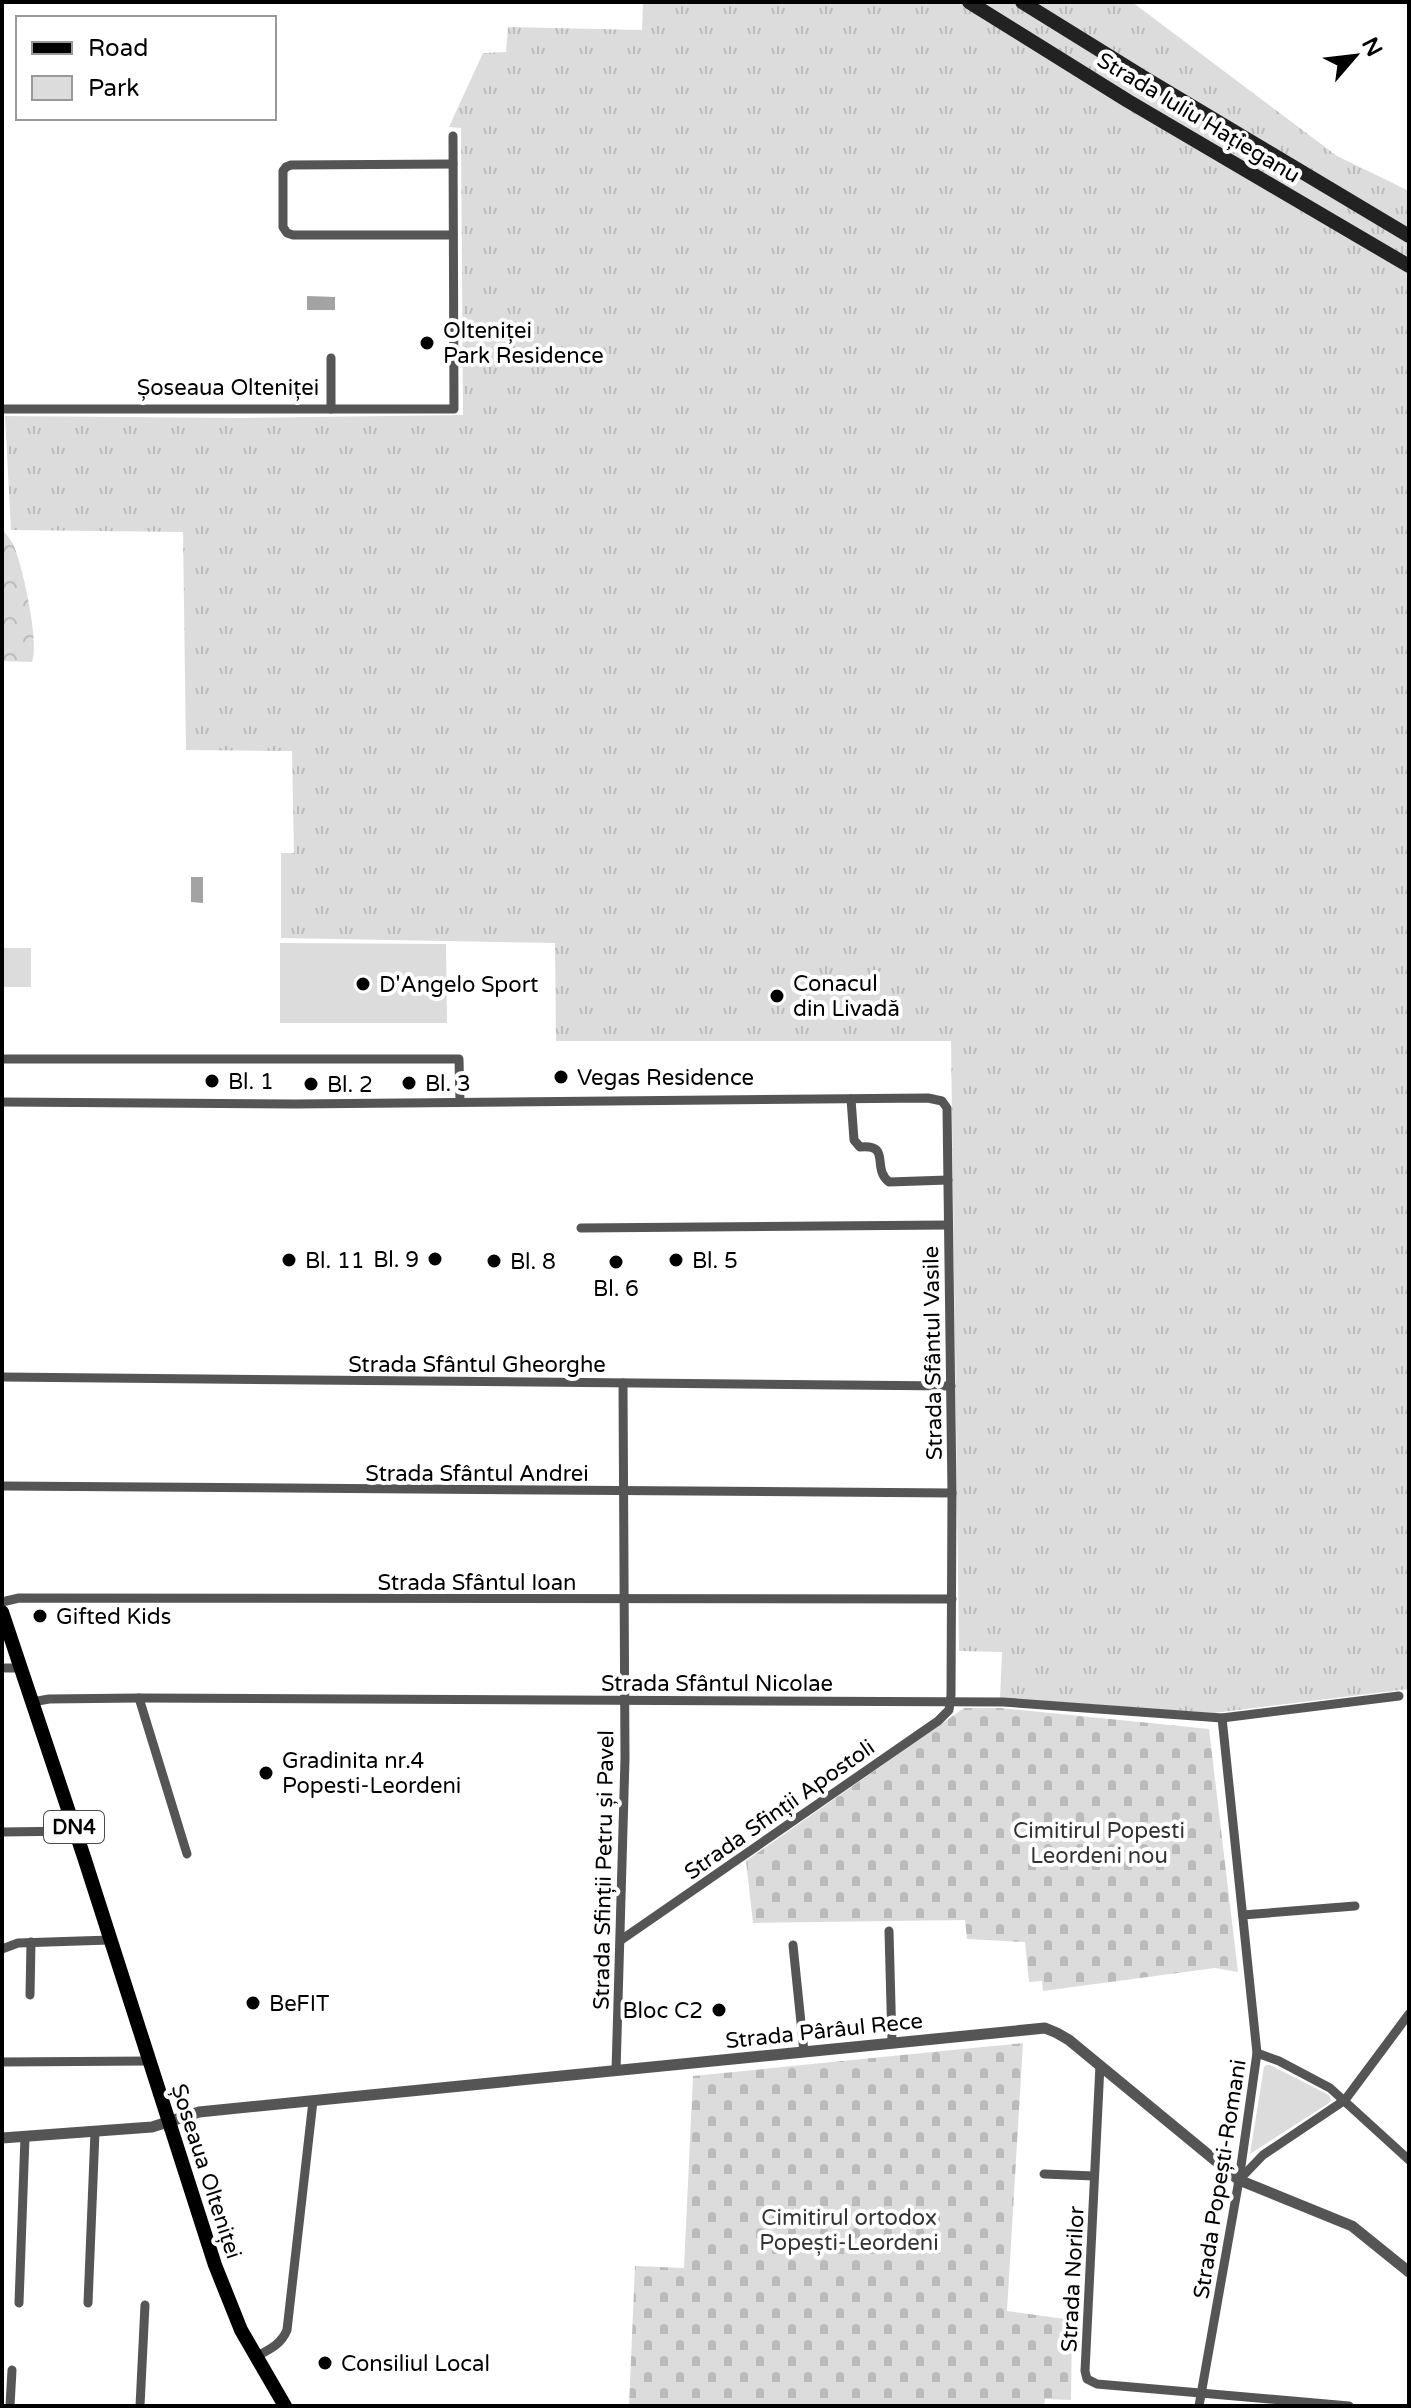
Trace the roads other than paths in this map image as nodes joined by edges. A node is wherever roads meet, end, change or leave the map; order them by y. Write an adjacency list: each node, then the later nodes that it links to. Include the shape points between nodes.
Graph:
1 (969, 2): 6 (main road, Strada Iuliu Hațieganu)
2 (1022, 2): 4 (main road, Strada Iuliu Hațieganu)
3 (453, 136): 5 (street)
4 (1270, 153): 6 (main road); 8 (main road, Strada Iuliu Hațieganu)
5 (453, 164): 7 (street); 7 (street, via 291,165 283,171 283,227 293,235)
6 (1257, 176): 9 (main road, Strada Iuliu Hațieganu)
7 (453, 235): 12 (street, Șoseaua Olteniței, via 454,409)
8 (1409, 236)
9 (1409, 266)
10 (331, 358): 12 (street)
11 (2, 409): 12 (street, Șoseaua Olteniței)
12 (331, 409)
13 (2, 1059): 16 (street, via 459,1059)
14 (851, 1099): 16 (street); 17 (street, via 854,1140 860,1147 877,1149 886,1180); 17 (street, via 942,1101 948,1114)
15 (2, 1102): 16 (street)
16 (460, 1102)
17 (948, 1180): 18 (street)
18 (948, 1225): 19 (street, Strada Sfântul Vasile); 22 (street, Strada Sfântul Vasile)
19 (581, 1228)
20 (2, 1377): 21 (street, Strada Sfântul Gheorghe)
21 (623, 1383): 22 (street, Strada Sfântul Gheorghe); 24 (street, Strada Sfinții Petru și Pavel)
22 (951, 1386): 25 (street, Strada Sfântul Vasile)
23 (2, 1486): 24 (street, Strada Sfântul Andrei)
24 (624, 1491): 25 (street, Strada Sfântul Andrei); 27 (street, Strada Sfinții Petru și Pavel)
25 (952, 1493): 26 (street, Strada Sfântul Vasile)
26 (952, 1599): 27 (street, Strada Sfântul Ioan); 36 (street, Strada Sfântul Vasile)
27 (625, 1600): 28 (street, Strada Sfântul Ioan); 34 (street, Strada Sfinții Petru și Pavel)
28 (2, 1602)
29 (2, 1612): 31 (main road, Șoseaua Olteniței / DN4)
30 (2, 1668): 31 (street)
31 (21, 1668): 35 (main road, Șoseaua Olteniței / DN4)
32 (1399, 1696): 37 (street, Strada Sfântul Nicolae)
33 (139, 1698): 34 (street, Strada Sfântul Nicolae); 35 (street, Strada Sfântul Nicolae); 40 (street)
34 (625, 1701): 36 (street, Strada Sfântul Nicolae); 45 (street, Strada Sfinții Petru și Pavel)
35 (32, 1702): 38 (main road, Șoseaua Olteniței / DN4)
36 (951, 1703): 37 (street, Strada Sfântul Nicolae); 45 (street, Strada Sfinții Apostoli, via 938,1721)
37 (1222, 1718): 42 (street, Strada Popești-Romani)
38 (76, 1831): 39 (street); 44 (main road, Șoseaua Olteniței / DN4)
39 (2, 1832)
40 (187, 1854)
41 (1355, 1906): 42 (street)
42 (1243, 1915): 53 (street, Strada Popești-Romani)
43 (889, 1931): 51 (street)
44 (110, 1940): 46 (street); 54 (main road, Șoseaua Olteniței / DN4)
45 (621, 1940): 57 (street, Strada Sfinții Petru și Pavel)
46 (31, 1942): 48 (street); 49 (street)
47 (793, 1945): 52 (street)
48 (2, 1949)
49 (30, 1995)
50 (1409, 2014): 58 (street)
51 (892, 2043): 52 (street, Strada Pârâul Rece); 56 (street, Strada Pârâul Rece, via 1045,2028)
52 (804, 2052): 57 (street, Strada Pârâul Rece)
53 (1257, 2053): 58 (street, via 1322,2083); 67 (street, Strada Popești-Romani)
54 (149, 2061): 55 (street); 60 (main road, Șoseaua Olteniței / DN4)
55 (2, 2062)
56 (1100, 2065): 66 (street, Strada Norilor); 67 (street, Strada Pârâul Rece)
57 (616, 2071): 59 (street, Strada Pârâul Rece)
58 (1345, 2100): 64 (street); 67 (street, via 1263,2155)
59 (313, 2101): 60 (street, Strada Pârâul Rece, via 199,2112); 72 (street, via 287,2330 280,2342)
60 (168, 2122): 61 (street, Strada Pârâul Rece); 72 (main road, Șoseaua Olteniței / DN4, via 223,2289)
61 (95, 2132): 62 (street, Strada Pârâul Rece); 70 (street)
62 (25, 2137): 63 (street, Strada Pârâul Rece); 69 (street)
63 (2, 2138)
64 (1409, 2160)
65 (1044, 2174): 66 (street)
66 (1094, 2176): 74 (street, Strada Norilor, via 1087,2379)
67 (1239, 2180): 68 (street, Strada Pârâul Rece, via 1352,2226); 74 (street, Strada Popești-Romani)
68 (1409, 2272)
69 (19, 2303)
70 (88, 2303)
71 (145, 2305): 76 (street)
72 (255, 2357): 77 (main road, Șoseaua Olteniței / DN4)
73 (12, 2370): 75 (street)
74 (1201, 2393): 78 (street, Strada Popești-Romani); 79 (street)
75 (10, 2406)
76 (140, 2406)
77 (285, 2406)
78 (1199, 2406)
79 (1349, 2406)

